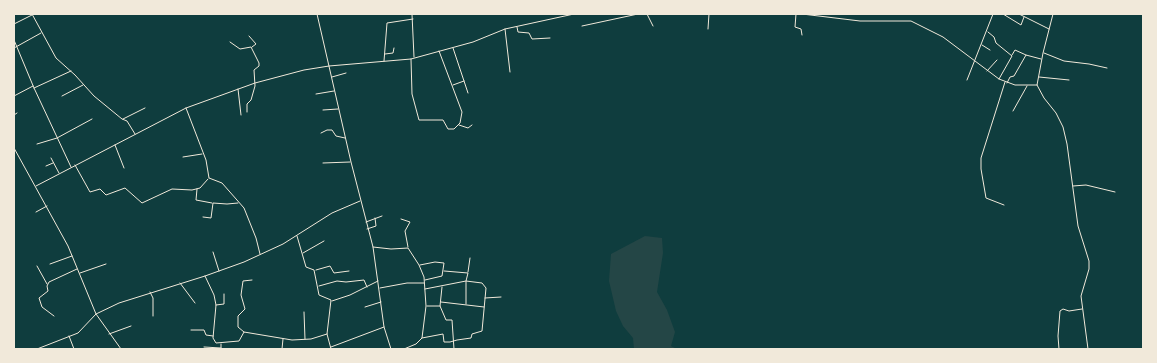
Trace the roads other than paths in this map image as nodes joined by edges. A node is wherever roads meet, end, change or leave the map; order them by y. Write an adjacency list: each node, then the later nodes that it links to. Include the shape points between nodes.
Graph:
1 (32, 14): 17 (street); 25 (street)
2 (317, 14): 49 (street)
3 (412, 14): 16 (street)
4 (574, 14): 18 (street)
5 (638, 14): 14 (street)
6 (647, 14): 20 (street)
7 (709, 14): 22 (street)
8 (796, 14): 26 (street, via 794,27 800,29)
9 (802, 14): 48 (street, via 860,21 911,21 939,34)
10 (993, 14): 24 (street)
11 (1003, 14): 15 (street, via 1021,25)
12 (1020, 14): 15 (street)
13 (1053, 14): 23 (street)
14 (630, 15): 19 (street)
15 (1024, 17): 23 (street)
16 (413, 20): 40 (street, via 387,23); 43 (street)
17 (14, 24)
18 (516, 26): 21 (street); 28 (street, via 518,32 529,33 532,39)
19 (582, 26)
20 (654, 26)
21 (505, 29): 36 (street); 53 (street)
22 (708, 29)
23 (1050, 30): 39 (street)
24 (987, 32): 31 (street); 42 (street, via 994,37 996,44)
25 (41, 33): 32 (street); 51 (street, via 56,58)
26 (802, 35)
27 (249, 36): 33 (street, via 256,44)
28 (550, 38)
29 (14, 40): 32 (street)
30 (230, 42): 33 (street, via 240,49)
31 (982, 45): 37 (street); 48 (street)
32 (18, 46): 34 (street); 64 (street)
33 (251, 47): 61 (street, via 259,64 254,70)
34 (14, 48)
35 (394, 48): 40 (street, via 394,53)
36 (453, 48): 38 (street); 58 (street)
37 (990, 50)
38 (439, 51): 43 (street); 65 (street)
39 (1043, 53): 45 (street); 50 (street, via 1064,61)
40 (385, 54): 47 (street)
41 (1026, 54): 42 (street, via 1015,50); 45 (street); 62 (street, via 1014,76)
42 (1012, 56): 57 (street)
43 (414, 57): 44 (street)
44 (411, 59): 47 (street); 86 (street, via 412,94 419,120 443,120 448,129 453,130)
45 (1042, 59): 56 (street)
46 (997, 60): 52 (street)
47 (384, 61): 49 (street)
48 (975, 61): 52 (street); 59 (street)
49 (329, 66): 55 (street); 61 (street)
50 (1107, 68)
51 (71, 71): 63 (street); 68 (street)
52 (987, 71): 57 (street)
53 (510, 72)
54 (346, 73): 55 (street)
55 (331, 77): 70 (street)
56 (1039, 77): 60 (street); 66 (street)
57 (999, 79): 62 (street)
58 (464, 80): 65 (street); 71 (street)
59 (967, 80)
60 (1068, 80)
61 (255, 83): 69 (street); 80 (street, via 251,100 247,104)
62 (1006, 83): 67 (street); 114 (street, via 981,158 986,198)
63 (84, 84): 74 (street); 85 (street, via 94,96)
64 (33, 85): 68 (street); 73 (street)
65 (453, 85): 86 (street, via 462,112)
66 (1037, 85): 67 (street); 108 (street, via 1063,127)
67 (1027, 86): 79 (street)
68 (34, 88): 90 (street)
69 (238, 89): 76 (street); 83 (street)
70 (335, 91): 72 (street); 77 (street)
71 (468, 93)
72 (316, 94)
73 (14, 96)
74 (62, 96)
75 (145, 108): 85 (street)
76 (186, 108): 89 (street); 95 (street)
77 (338, 109): 78 (street); 91 (street)
78 (323, 110)
79 (1013, 111)
80 (247, 112)
81 (17, 113): 82 (street)
82 (14, 115)
83 (241, 115)
84 (92, 119): 90 (street)
85 (122, 119): 89 (street, via 127,121)
86 (458, 124): 87 (street, via 468,128)
87 (472, 125)
88 (321, 133): 91 (street, via 332,130 336,136)
89 (135, 134): 93 (street)
90 (58, 138): 92 (street); 103 (street)
91 (346, 138): 99 (street)
92 (37, 144)
93 (115, 144): 101 (street); 104 (street)
94 (14, 148): 107 (street)
95 (203, 153): 96 (street); 106 (street)
96 (183, 157)
97 (51, 158): 98 (street)
98 (53, 162): 102 (street); 105 (street)
99 (351, 162): 100 (street); 111 (street)
100 (323, 163)
101 (75, 165): 103 (street); 109 (street, via 90,192 100,189 106,195 125,188 142,203 172,189)
102 (46, 166)
103 (71, 167): 105 (street)
104 (124, 168)
105 (59, 174): 107 (street)
106 (208, 178): 109 (street); 113 (street, via 222,183)
107 (36, 186): 115 (street)
108 (1073, 186): 110 (street); 170 (street, via 1078,226 1089,261 1081,296)
109 (197, 188): 112 (street, via 196,200)
110 (1115, 192)
111 (360, 201): 121 (street); 123 (street, via 332,213)
112 (213, 203): 113 (street); 118 (street, via 211,218)
113 (238, 203): 129 (street, via 244,210)
114 (1004, 205)
115 (47, 206): 116 (street); 130 (street)
116 (36, 212)
117 (382, 216): 119 (street)
118 (203, 217)
119 (375, 218): 121 (street); 122 (street, via 376,226)
120 (401, 219): 126 (street, via 410,222 405,231)
121 (366, 222): 122 (street)
122 (367, 229): 125 (street)
123 (297, 236): 128 (street); 129 (street)
124 (324, 241): 128 (street)
125 (373, 247): 126 (street); 146 (street)
126 (408, 248): 134 (street)
127 (213, 252): 138 (street)
128 (303, 253): 137 (street, via 306,266)
129 (260, 254): 138 (street)
130 (72, 256): 132 (street); 136 (street)
131 (470, 258): 142 (street)
132 (50, 264)
133 (106, 264): 141 (street)
134 (419, 265): 140 (street, via 442,262 445,264); 145 (street)
135 (37, 266): 150 (street)
136 (77, 269): 141 (street); 150 (street)
137 (314, 270): 139 (street, via 330,266 334,273); 151 (street)
138 (219, 271): 143 (street)
139 (349, 271)
140 (443, 271): 142 (street); 145 (street, via 440,278)
141 (79, 273): 172 (street)
142 (468, 273): 147 (street)
143 (205, 276): 148 (street); 165 (street)
144 (252, 280): 178 (street, via 243,281 241,295 245,310 238,316 238,327)
145 (425, 280): 149 (street)
146 (378, 281): 152 (street); 154 (street)
147 (466, 281): 153 (street); 159 (street, via 484,284); 164 (street)
148 (180, 283): 156 (street); 163 (street)
149 (425, 283): 154 (street); 155 (street)
150 (47, 284): 173 (street, via 48,292 39,298 42,307)
151 (318, 286): 152 (street, via 337,281 364,280); 160 (street, via 320,296)
152 (367, 287): 160 (street)
153 (442, 287): 155 (street); 162 (street)
154 (380, 288): 161 (street)
155 (425, 289): 166 (street)
156 (150, 292): 172 (street, via 129,298); 174 (street, via 153,298)
157 (224, 294): 165 (street, via 223,305)
158 (501, 297): 159 (street)
159 (485, 298): 169 (street)
160 (331, 301): 180 (street)
161 (381, 302): 168 (street); 176 (street)
162 (441, 302): 164 (street); 167 (street)
163 (195, 303)
164 (466, 304): 169 (street)
165 (216, 305): 182 (street)
166 (426, 306): 167 (street); 183 (street)
167 (440, 306): 186 (street, via 446,320 452,320)
168 (365, 307)
169 (484, 307): 186 (street, via 482,331 472,334 471,338)
170 (1083, 308): 198 (street, via 1060,311); 199 (street)
171 (304, 312): 185 (street)
172 (96, 314): 179 (street); 181 (street, via 81,330)
173 (54, 316)
174 (153, 316)
175 (131, 326): 179 (street)
176 (384, 327): 189 (street); 195 (street)
177 (191, 330): 182 (street, via 204,330 206,335)
178 (244, 332): 184 (street); 187 (street, via 240,341)
179 (109, 334): 192 (street)
180 (327, 334): 185 (street); 189 (street)
181 (69, 336): 190 (street); 191 (street)
182 (213, 336): 187 (street, via 214,341)
183 (422, 338): 186 (street, via 443,334 444,342); 196 (street)
184 (283, 339): 185 (street); 194 (street)
185 (305, 340)
186 (453, 341): 197 (street)
187 (221, 344): 193 (street)
188 (204, 347): 193 (street)
189 (330, 348)
190 (37, 349)
191 (74, 349)
192 (121, 349)
193 (221, 349)
194 (282, 349)
195 (391, 349)
196 (404, 349)
197 (454, 349)
198 (1059, 349)
199 (1088, 349)

